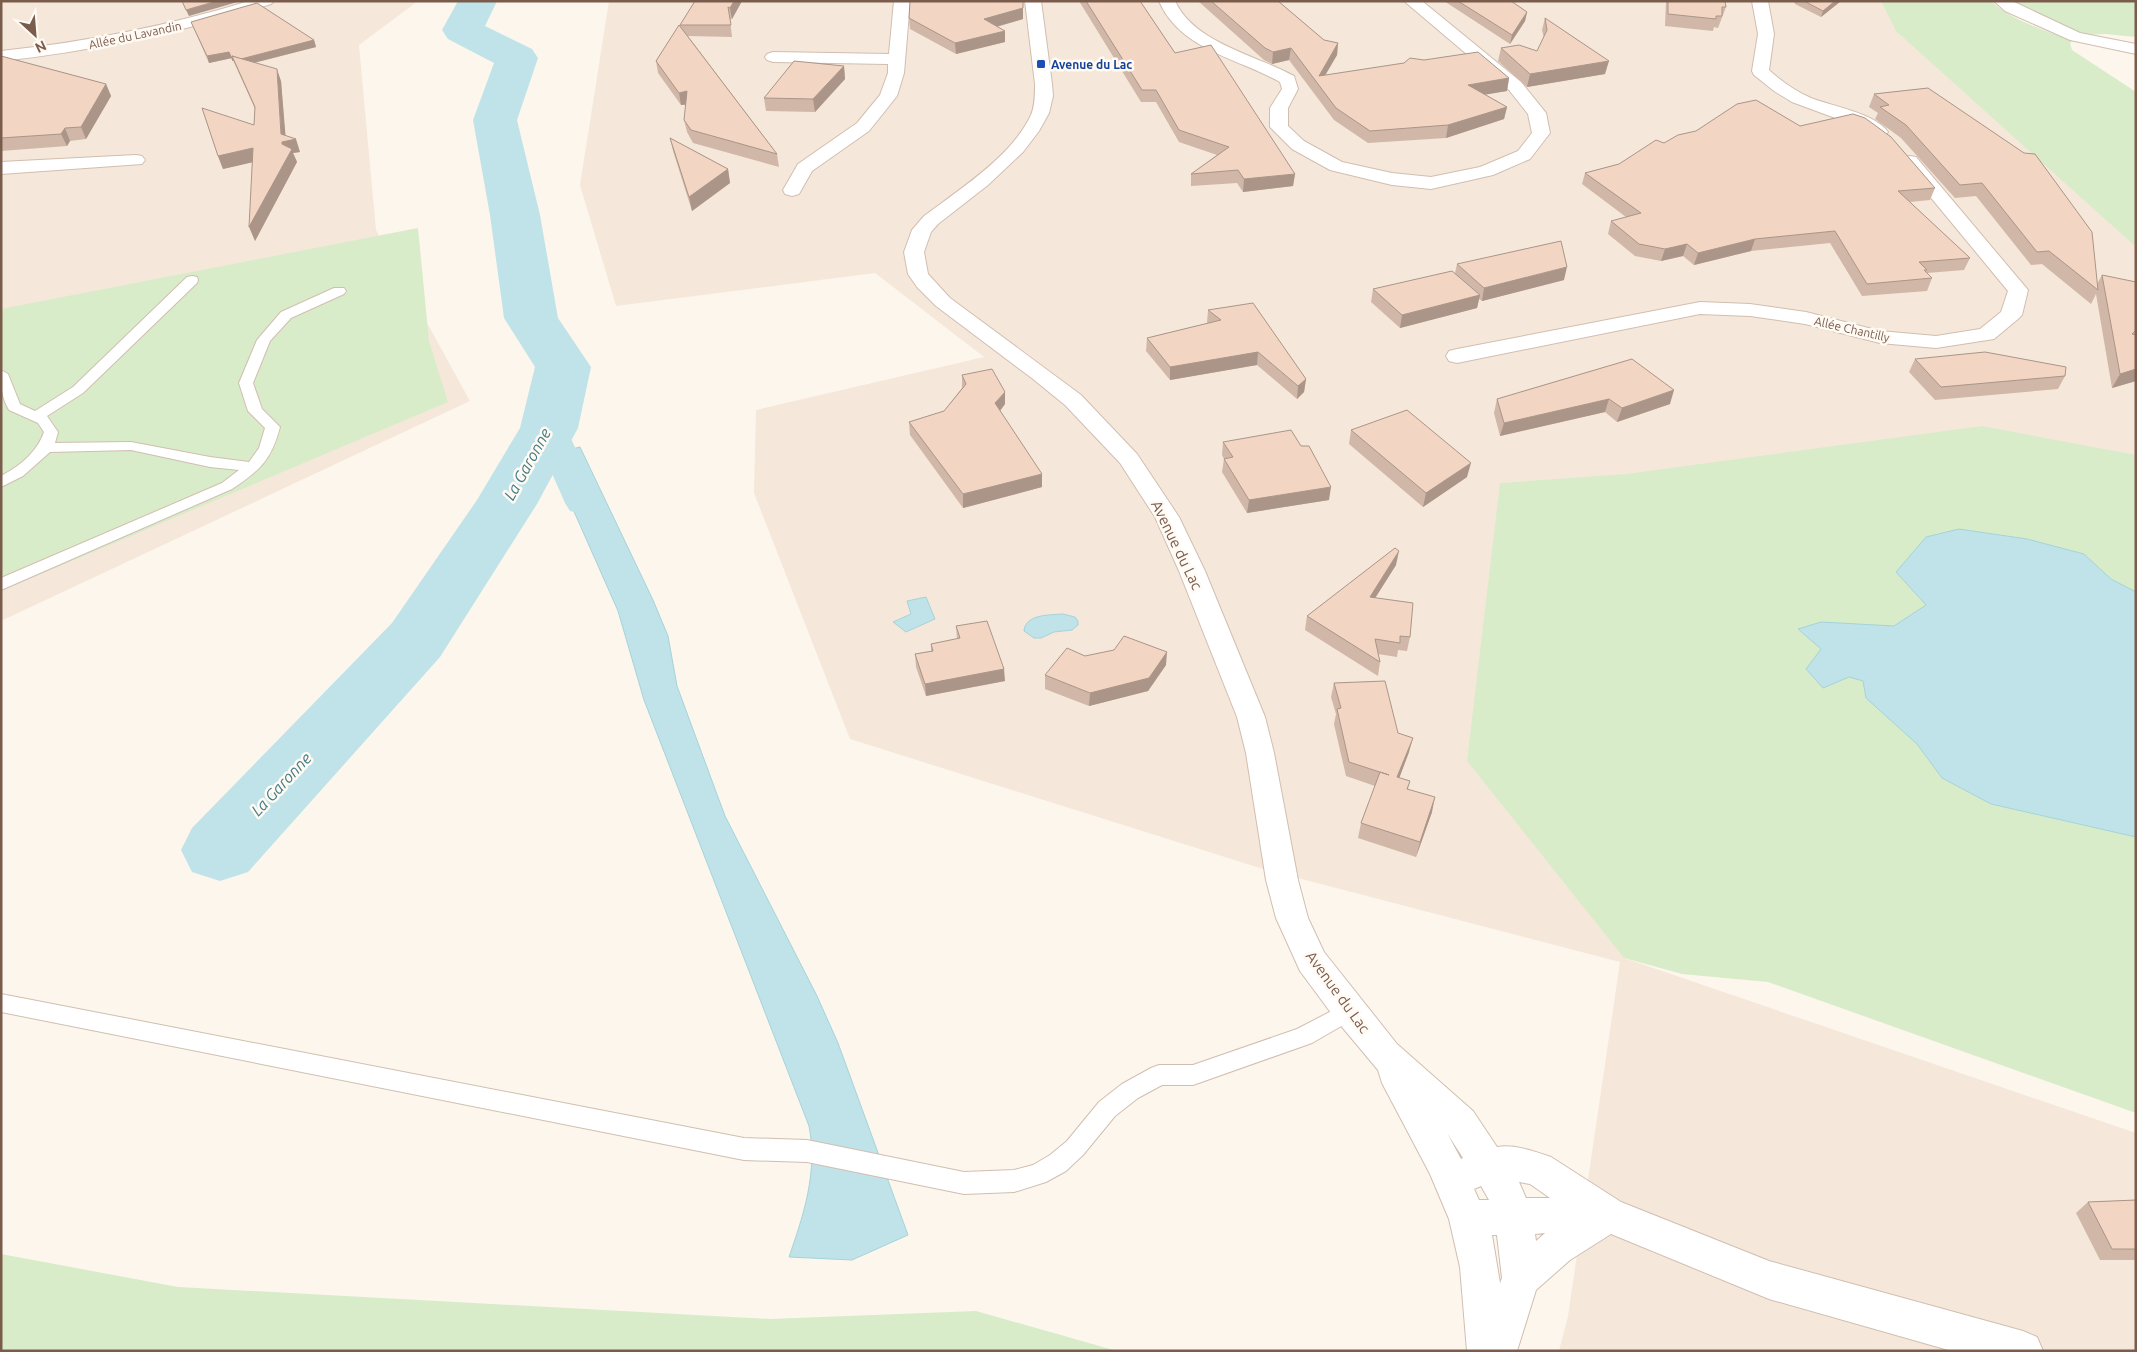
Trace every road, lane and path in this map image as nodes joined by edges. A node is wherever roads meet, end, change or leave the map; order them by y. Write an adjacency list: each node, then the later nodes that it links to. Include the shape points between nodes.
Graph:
1 (266, 1): 9 (street, Allée du Lavandin, via 213,18 119,40)
2 (902, 1): 11 (street)
3 (1033, 1): 25 (street, Avenue du Lac, via 1044,98 1036,122 1008,160 922,230 914,252 916,268 932,293 1079,406 1129,459 1166,517 1192,571 1251,717 1292,918 1312,961)
4 (1167, 1): 5 (street, via 1181,24 1207,42 1277,72 1288,80 1290,89 1279,108 1279,127 1298,145 1336,166 1392,180 1430,182 1486,171 1524,155 1541,133 1537,113 1515,86)
5 (1412, 1)
6 (1760, 1): 17 (street, Allée Chantilly, via 1766,34 1760,71 1776,86 1803,101 1867,124 1897,146 2018,290 2011,315 1986,334 1936,342 1880,337 1796,317 1750,310 1700,308)
7 (2002, 1): 8 (street, via 2010,8 2076,37)
8 (2136, 49)
9 (1, 56)
10 (773, 56): 11 (street)
11 (898, 59): 14 (street, via 888,96 863,128 805,168)
12 (136, 160): 13 (street)
13 (1, 168)
14 (792, 190)
15 (192, 280): 19 (lane, via 78,390)
16 (339, 291): 21 (lane, via 286,315 264,340 246,383 255,411 273,427 268,447)
17 (1457, 356)
18 (1, 374): 19 (lane, via 14,407)
19 (36, 417): 20 (lane, via 43,420 51,432)
20 (46, 448): 21 (lane, via 131,446); 22 (lane, via 18,473)
21 (254, 467): 23 (lane, via 227,486)
22 (1, 482)
23 (1, 585)
24 (1, 1003): 25 (lane, via 744,1149 807,1151 964,1182 998,1183 1038,1174 1058,1163 1108,1109 1130,1091 1159,1075 1193,1075 1304,1036)
25 (1349, 1011): 26 (street, Avenue du Lac)
26 (1385, 1055): 27 (street, Avenue du Lac, via 1460,1122); 28 (street, Avenue du Lac)
27 (1488, 1165): 28 (street); 29 (street, via 1506,1162 1538,1169); 30 (street, Avenue du Lac, via 1503,1187)
28 (1452, 1181): 31 (street, Avenue du Lac)
29 (1608, 1215): 30 (street); 32 (street, via 1557,1248); 35 (street, via 1769,1280)
30 (1514, 1216): 31 (street); 32 (street, Avenue du Lac)
31 (1468, 1219): 33 (street, Avenue du Lac, via 1478,1262)
32 (1521, 1278): 34 (street, Avenue du Lac)
33 (1488, 1351)
34 (1497, 1351)
35 (2023, 1351)

